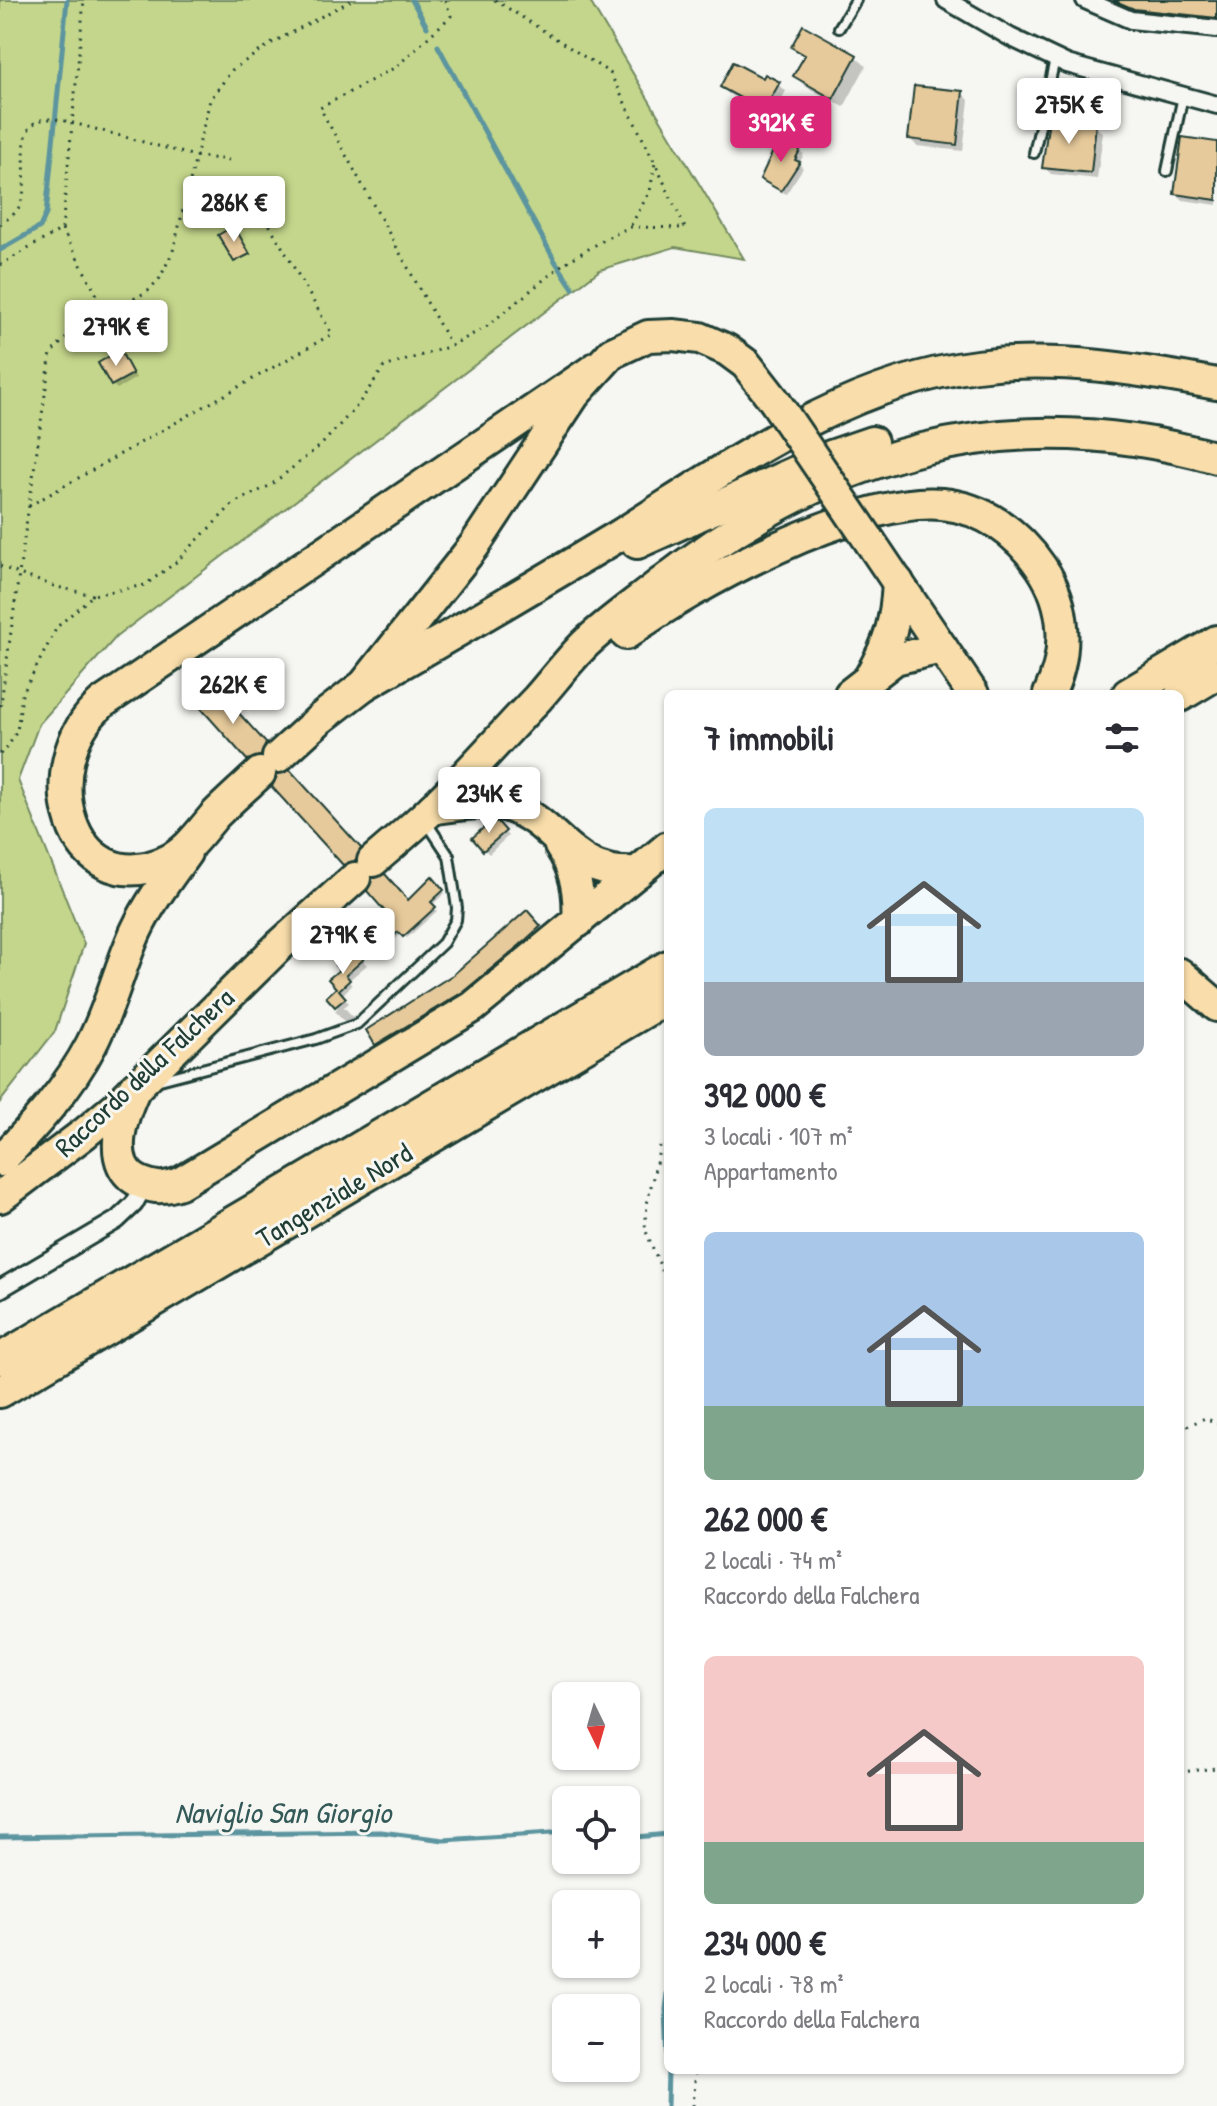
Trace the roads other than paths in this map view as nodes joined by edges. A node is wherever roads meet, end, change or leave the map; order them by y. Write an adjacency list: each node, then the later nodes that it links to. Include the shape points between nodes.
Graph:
1 (856, 0): 4 (lane)
2 (946, 0): 6 (street)
3 (1085, 0): 5 (street, via 1131,20)
4 (839, 28)
5 (1217, 29)
6 (1055, 59): 7 (street); 9 (lane)
7 (1183, 96): 8 (street); 10 (lane)
8 (1217, 105)
9 (1034, 153)
10 (1167, 171)
11 (599, 366): 15 (highway, bridge, via 638,339 659,335 715,343 736,355 757,376); 20 (highway, via 474,546); 27 (highway, via 102,703 83,723 68,757 65,789 78,836 93,856 118,868 149,868 174,858)
12 (1217, 384): 16 (highway, via 1128,367 1029,361 911,380 847,403 781,436)
13 (1217, 442): 16 (highway, via 1136,422 1066,415 930,427 831,456)
14 (1217, 458): 22 (highway, via 1116,437 1028,433 938,445 849,471 767,511 689,561 586,644)
15 (898, 582): 18 (highway); 21 (highway, via 893,632)
16 (525, 592): 20 (highway)
17 (1217, 641): 24 (highway)
18 (958, 672): 21 (highway, via 916,666)
19 (1217, 674): 25 (highway)
20 (364, 685): 27 (highway, via 321,718)
21 (860, 686)
22 (548, 687): 23 (highway, via 674,601 761,556 879,510 942,504 994,520 1014,534 1044,571 1062,618 1060,666); 26 (highway, Raccordo della Falchera)
23 (1051, 690)
24 (1135, 690)
25 (1184, 694)
26 (428, 812): 28 (highway, via 494,803 522,812); 36 (highway, Raccordo della Falchera, via 278,947); 36 (lane, via 449,856 456,920 450,934 411,974 357,1024)
27 (198, 835): 37 (highway, Raccordo della Falchera, via 152,901 75,1073)
28 (555, 838): 30 (highway, via 600,870); 31 (highway, via 577,882)
29 (664, 850): 30 (highway)
30 (638, 872): 31 (highway)
31 (578, 922): 38 (highway, via 473,1007 303,1111 180,1183 161,1188)
32 (664, 968): 41 (highway, Tangenziale Nord)
33 (1184, 977): 35 (highway)
34 (664, 1000): 42 (highway, Tangenziale Nord)
35 (1217, 1006)
36 (136, 1086): 38 (highway, via 125,1109 119,1152 125,1172); 39 (highway, Raccordo della Falchera, via 85,1133)
37 (0, 1161)
38 (145, 1184): 40 (street, via 117,1220)
39 (0, 1197)
40 (0, 1289)
41 (0, 1359)
42 (0, 1392)

